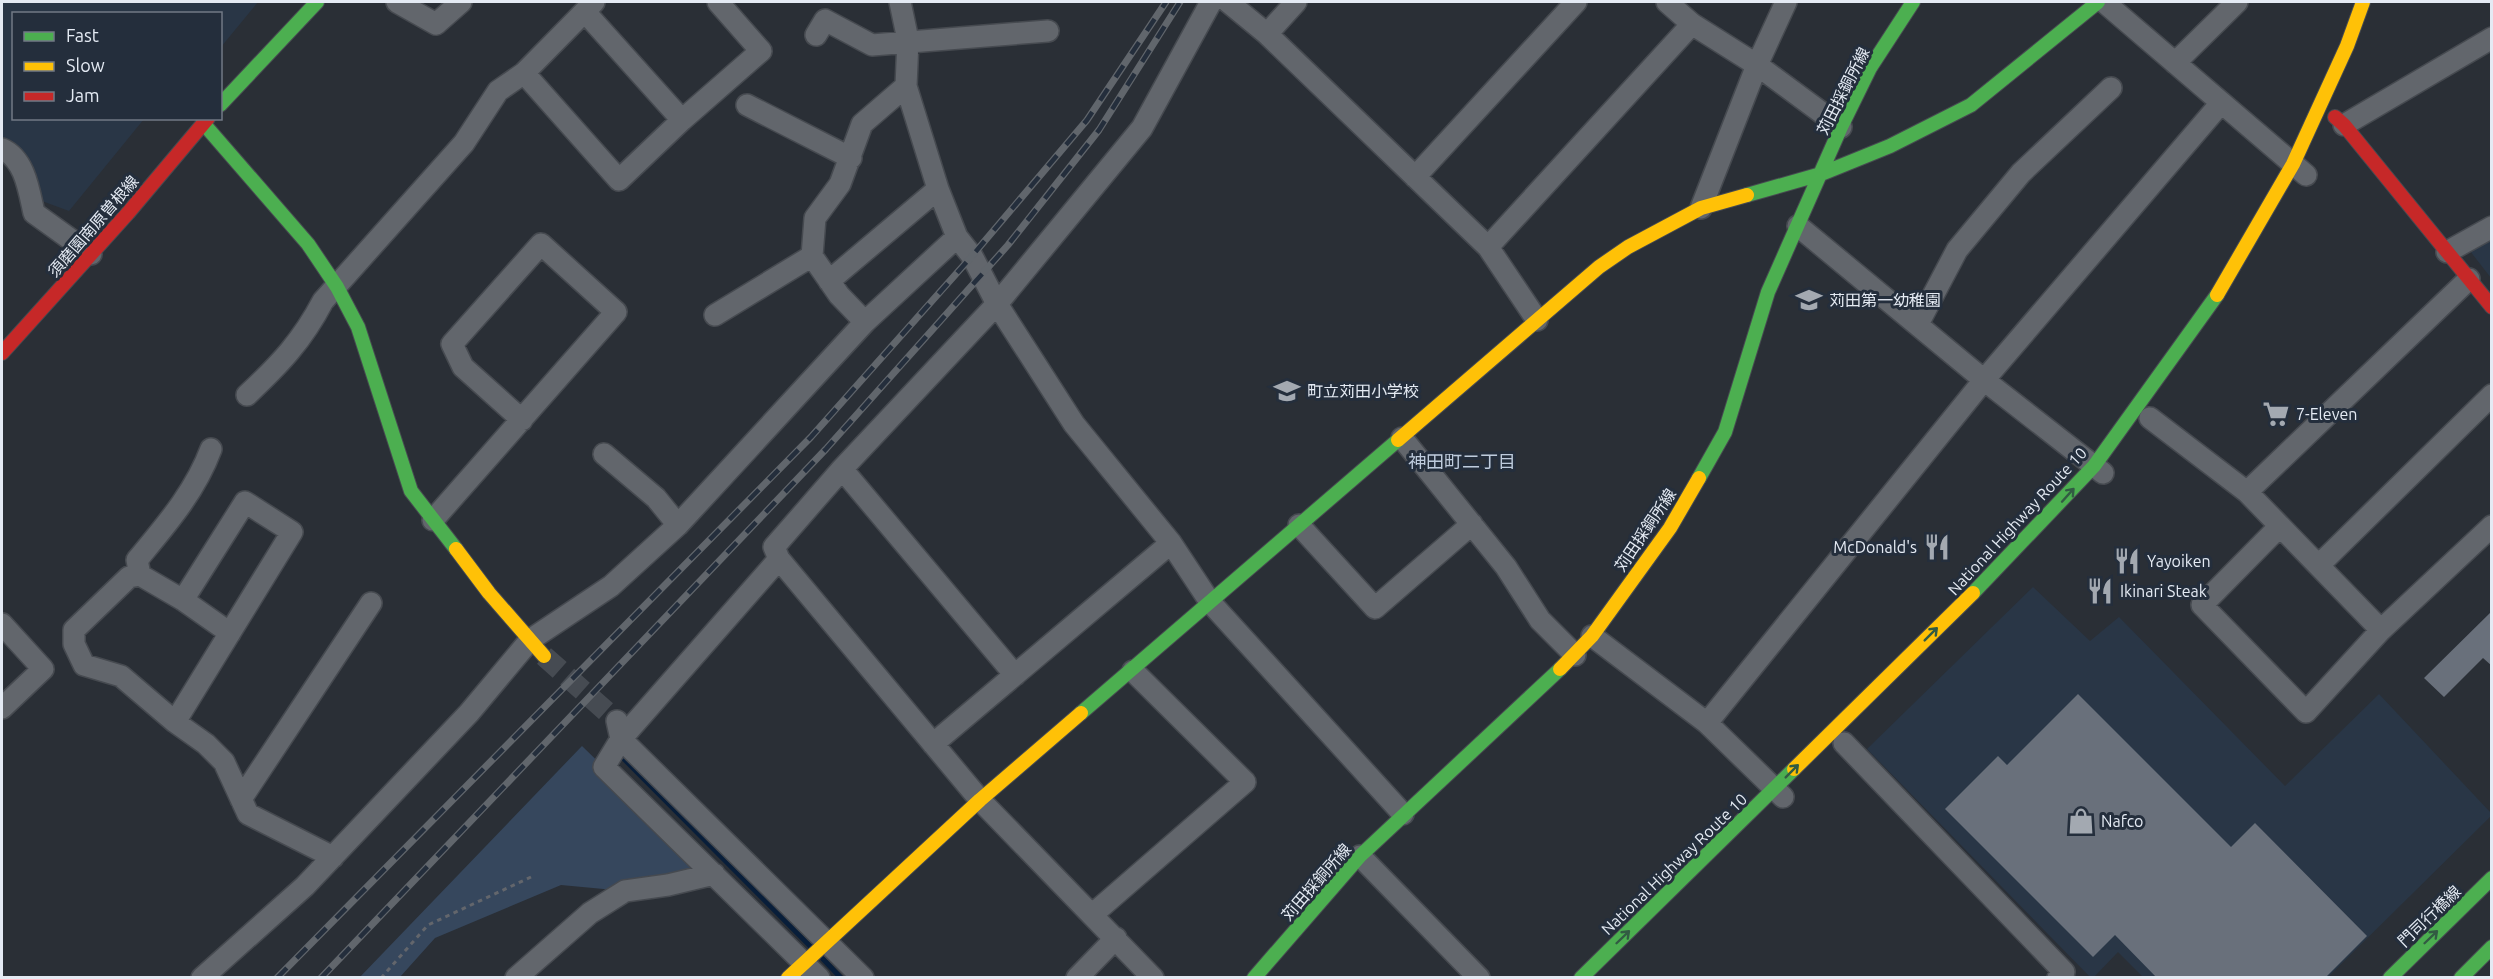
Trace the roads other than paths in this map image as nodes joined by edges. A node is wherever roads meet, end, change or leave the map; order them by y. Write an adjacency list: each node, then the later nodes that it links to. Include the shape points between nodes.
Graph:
1 (317, 2): 29 (main road)
2 (397, 2): 3 (street, via 436,24)
3 (461, 2)
4 (718, 2): 33 (street, via 761,51)
5 (900, 2): 23 (street)
6 (1211, 2): 53 (street, via 1142,129)
7 (1228, 2): 20 (street)
8 (1296, 2): 20 (street)
9 (1576, 2): 40 (street)
10 (1667, 2): 18 (street)
11 (1786, 2): 25 (street)
12 (1913, 2): 35 (main road, 苅田採銅所線, via 1870,68)
13 (2098, 2): 39 (main road, via 1971,105 1890,146)
14 (2104, 2): 24 (street)
15 (2237, 2): 24 (street)
16 (2363, 2): 38 (main road, National Highway Route 10)
17 (589, 7): 26 (street); 33 (street)
18 (1692, 24): 25 (street); 46 (street)
19 (1048, 31): 23 (street)
20 (1267, 34): 40 (street)
21 (816, 35): 23 (street, via 825,20 872,45)
22 (2492, 38): 32 (street)
23 (908, 40): 27 (street)
24 (2175, 63): 30 (street)
25 (1757, 65): 35 (street); 42 (street)
26 (524, 74): 33 (street, via 619,180); 52 (street, via 498,90 464,143)
27 (906, 86): 37 (street, via 862,124); 41 (street)
28 (2111, 88): 58 (street, via 2021,173 1957,250)
29 (222, 103)
30 (2221, 103): 38 (street); 60 (street)
31 (747, 105): 37 (street)
32 (2337, 119): 47 (main road)
33 (682, 120)
34 (205, 121): 48 (main road, 須磨園南原曽根線); 52 (main road, via 308,244)
35 (1841, 127): 39 (main road, 苅田採銅所線)
36 (2, 149): 48 (street, via 10,153 26,177 34,213)
37 (851, 158): 49 (street, via 840,184 815,218)
38 (2303, 172): 69 (main road, National Highway Route 10)
39 (1821, 174): 42 (main road); 43 (main road, 苅田採銅所線)
40 (1415, 177): 46 (street)
41 (938, 189): 45 (street); 51 (street)
42 (1701, 208): 56 (main road, via 1628,247)
43 (1798, 226): 58 (street); 87 (main road, 苅田採銅所線, via 1768,292 1725,432 1670,528)
44 (2492, 227): 47 (street)
45 (957, 237): 53 (street, via 972,256); 57 (street)
46 (1488, 247): 56 (street)
47 (2447, 252): 50 (main road)
48 (91, 254): 59 (main road, 須磨園南原曽根線)
49 (812, 256): 51 (street); 55 (street)
50 (2469, 279): 54 (main road); 70 (street)
51 (829, 281): 57 (street)
52 (337, 287): 61 (street, via 323,301 287,358); 71 (main road, via 358,327 411,491)
53 (997, 304): 68 (street); 77 (street, via 1074,424)
54 (2492, 307)
55 (715, 315)
56 (1537, 320): 65 (main road)
57 (865, 322): 73 (street)
58 (1918, 324): 60 (street)
59 (2, 353)
60 (1983, 380): 69 (street); 94 (street)
61 (247, 395)
62 (2492, 395): 79 (street)
63 (2150, 418): 70 (street)
64 (522, 420): 64 (street, via 463,368 452,344 541,244 616,312); 71 (street)
65 (1402, 438): 72 (street); 74 (main road)
66 (211, 449): 80 (street, via 201,475 178,511 137,560)
67 (604, 454): 73 (street, via 656,498)
68 (842, 470): 78 (street, via 774,547); 91 (street)
69 (2102, 472): 98 (main road, National Highway Route 10, one-way to 69, via 1980,586)
70 (2247, 492): 75 (street)
71 (433, 520): 88 (main road)
72 (1472, 524): 74 (street, via 1375,608); 89 (street, via 1506,567 1540,621)
73 (678, 525): 88 (street)
74 (1299, 525): 82 (main road)
75 (2280, 526): 79 (street); 85 (street, via 2202,605 2306,712)
76 (2492, 526): 85 (street)
77 (1171, 543): 82 (street); 91 (street)
78 (779, 559): 95 (street); 97 (street)
79 (2319, 565): 85 (street)
80 (140, 575): 81 (street); 93 (street, via 129,577 74,630 74,644 84,665 121,676)
81 (183, 600): 86 (street); 86 (street, via 245,502 292,532)
82 (1210, 602): 90 (main road); 101 (street)
83 (371, 603): 99 (street)
84 (2, 624): 92 (street, via 43,669)
85 (2381, 630)
86 (230, 633): 93 (street)
87 (1592, 636): 89 (main road, 苅田採銅所線); 94 (street)
88 (537, 648): 103 (street, via 469,713)
89 (1575, 655): 101 (main road, 苅田採銅所線)
90 (1133, 670): 100 (main road); 106 (street, via 1245,783)
91 (1016, 675): 97 (street)
92 (2, 708)
93 (175, 722): 99 (street, via 224,762)
94 (1707, 723): 98 (street)
95 (619, 730): 104 (street, via 604,767); 108 (street)
96 (1844, 743): 120 (street, via 2064,972)
97 (933, 744): 100 (street)
98 (1783, 797): 119 (main road, National Highway Route 10, one-way to 98)
99 (241, 799): 103 (street, via 248,814)
100 (980, 800): 106 (street); 108 (main road)
101 (1403, 814): 102 (main road, 苅田採銅所線)
102 (1360, 856): 117 (main road, 苅田採銅所線); 118 (street)
103 (333, 857): 111 (street)
104 (714, 874): 110 (street); 112 (street, via 625,891 590,913)
105 (2492, 878): 121 (main road, 門司行橋線, one-way to 105)
106 (1093, 914): 107 (street)
107 (1116, 938): 115 (street); 116 (street)
108 (828, 940): 110 (main road); 114 (street)
109 (2492, 947): 122 (main road)
110 (811, 970): 113 (main road)
111 (202, 978)
112 (516, 978)
113 (788, 978)
114 (863, 978)
115 (1077, 978)
116 (1153, 978)
117 (1254, 978)
118 (1479, 978)
119 (1581, 978)
120 (2058, 978)
121 (2390, 978)
122 (2461, 978)

